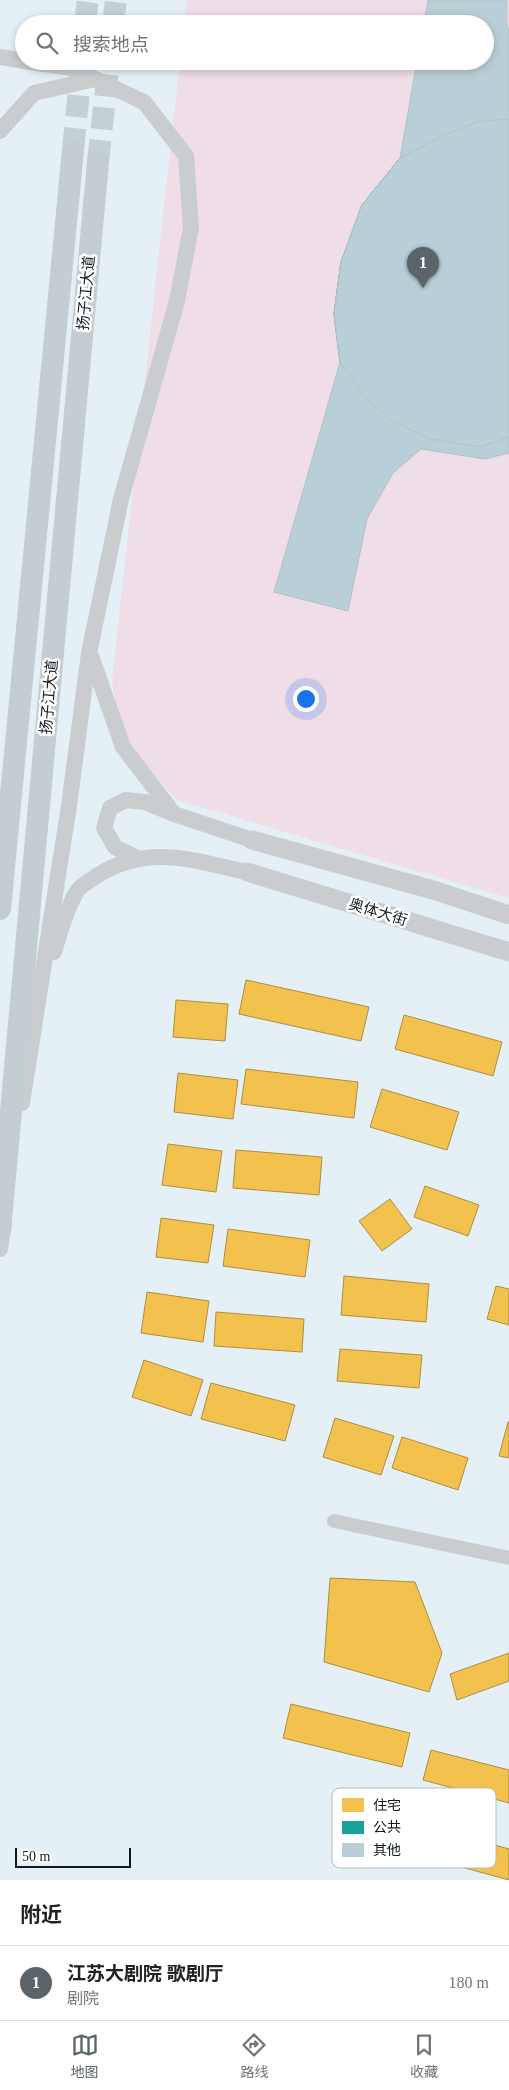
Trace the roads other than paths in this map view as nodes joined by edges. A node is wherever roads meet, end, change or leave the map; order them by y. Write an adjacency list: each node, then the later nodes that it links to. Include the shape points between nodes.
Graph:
1 (0, 57): 2 (street)
2 (15, 60)
3 (75, 70): 4 (street)
4 (95, 79): 5 (street, via 34,93); 8 (street, via 144,102 186,156 191,228 177,301 120,499)
5 (0, 131)
6 (73, 150): 13 (highway, 扬子江大道)
7 (98, 162): 17 (highway, 扬子江大道)
8 (89, 653): 9 (street, via 123,747); 16 (street, via 69,806)
9 (174, 814): 10 (street); 11 (street, via 145,802 126,800 110,808 104,828 115,847)
10 (252, 840): 14 (main road, via 433,890)
11 (137, 858): 12 (street, via 168,856); 16 (street, via 112,866 78,890 62,925)
12 (247, 872): 15 (main road, 奥体大街)
13 (0, 909)
14 (509, 915)
15 (509, 952)
16 (34, 1024): 18 (street)
17 (0, 1231)
18 (0, 1249)
19 (334, 1522): 20 (street)
20 (509, 1558)

